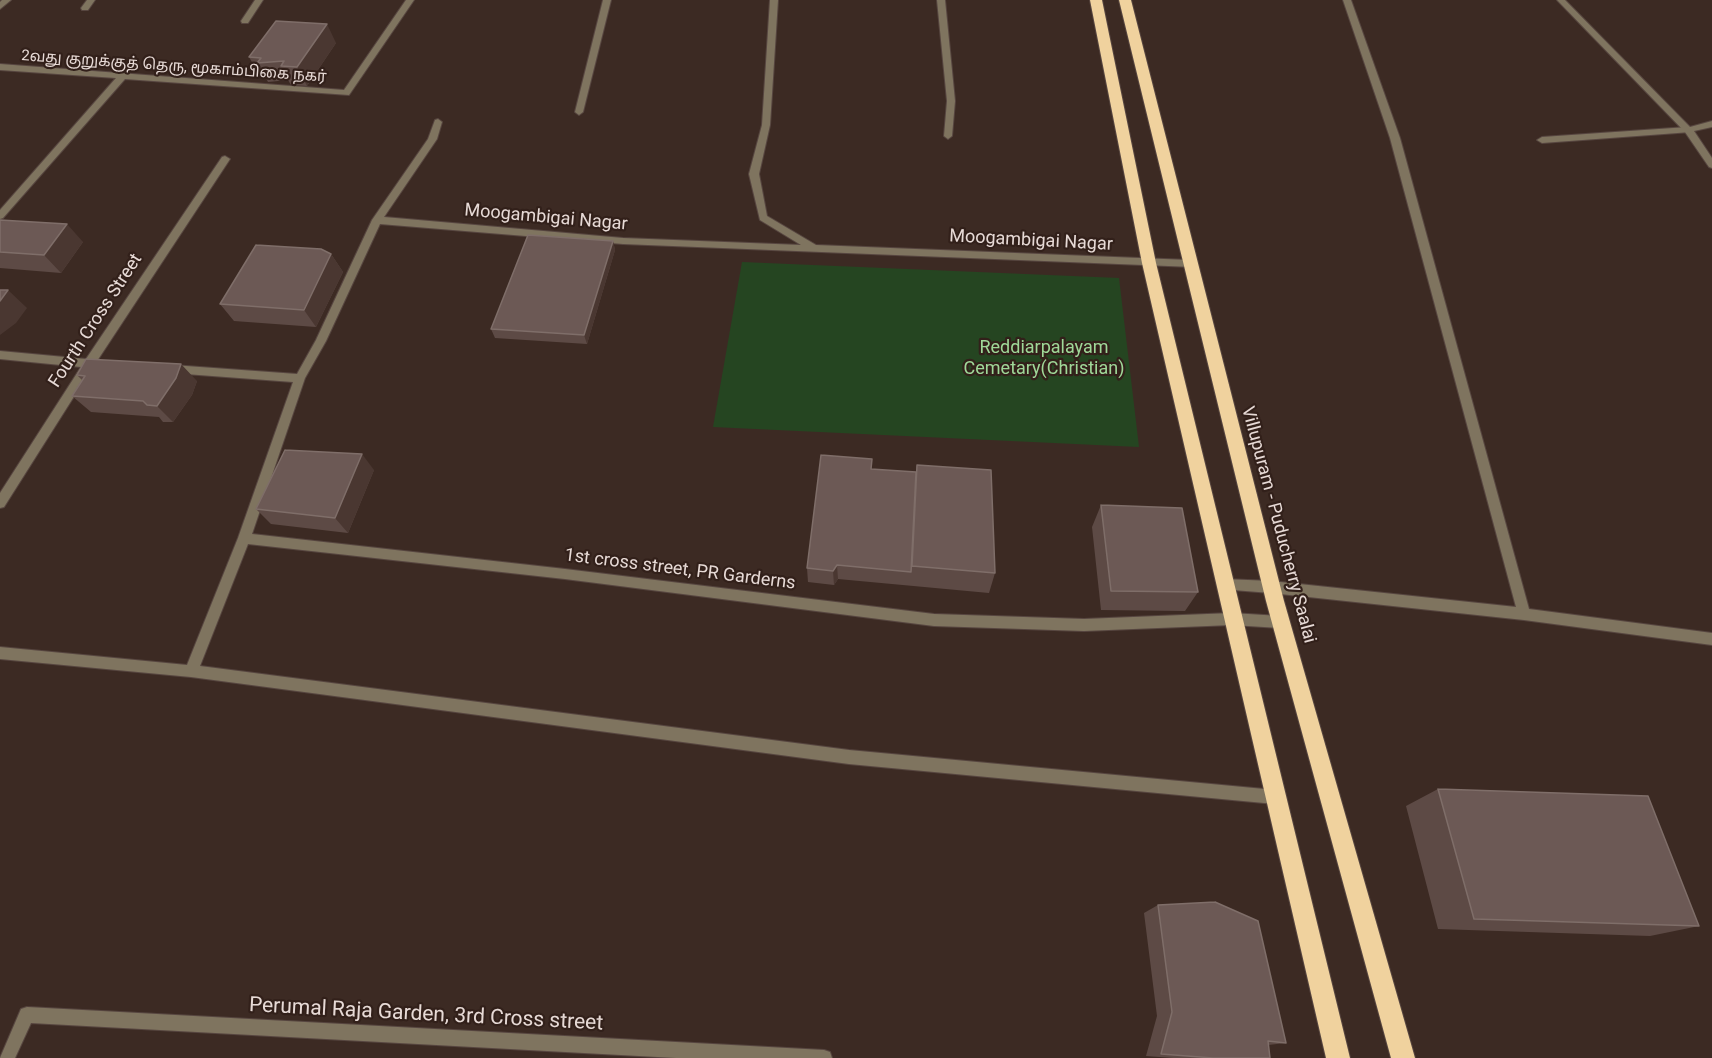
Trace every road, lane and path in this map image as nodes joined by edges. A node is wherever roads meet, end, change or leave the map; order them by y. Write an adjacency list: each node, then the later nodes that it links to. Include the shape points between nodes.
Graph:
1 (7, 0): 12 (street)
2 (91, 0): 13 (street)
3 (259, 0): 14 (street)
4 (410, 0): 17 (street, 2வது குறுக்குத் தெரு, மூகாம்பிகை நகர், via 346,93)
5 (608, 0): 18 (street)
6 (774, 0): 28 (street, via 766,125 754,174 763,218)
7 (941, 0): 22 (street, via 951,101)
8 (1096, 0): 15 (highway, Villupuram - Puducherry Saalai)
9 (1125, 0): 15 (highway, Villupuram - Puducherry Saalai)
10 (1347, 0): 39 (street, via 1395,138)
11 (1561, 0): 21 (street)
12 (0, 7)
13 (85, 8)
14 (245, 21)
15 (1117, 30): 29 (highway, Villupuram - Puducherry Saalai); 30 (highway, Villupuram - Puducherry Saalai)
16 (0, 67): 17 (street, 2வது குறுக்குத் தெரு, மூகாம்பிகை நகர்)
17 (122, 77): 26 (street)
18 (579, 112)
19 (438, 122): 27 (street, via 432,139)
20 (1712, 124): 21 (street)
21 (1688, 130): 23 (street); 25 (street)
22 (948, 136)
23 (1542, 140)
24 (225, 159): 32 (street, Fourth Cross Street)
25 (1712, 165)
26 (0, 216)
27 (377, 220): 28 (street, Moogambigai Nagar, via 623,242); 34 (street)
28 (813, 248): 29 (street, Moogambigai Nagar)
29 (1149, 263): 30 (street, Moogambigai Nagar); 37 (highway, Villupuram - Puducherry Saalai)
30 (1189, 264): 38 (highway, Villupuram - Puducherry Saalai)
31 (0, 355): 32 (street)
32 (94, 364): 35 (street, Fourth Cross Street)
33 (159, 369): 34 (street)
34 (300, 378): 36 (street)
35 (0, 503)
36 (244, 538): 40 (street, 1st cross street, PR Garderns, via 934,620 1084,625); 44 (street)
37 (1224, 585): 38 (street); 40 (highway, Villupuram - Puducherry Saalai)
38 (1271, 587): 39 (street); 41 (highway, Villupuram - Puducherry Saalai)
39 (1524, 614): 42 (street)
40 (1232, 619): 41 (street, 1st cross street, PR Garderns); 45 (highway, Villupuram - Puducherry Saalai)
41 (1281, 621): 49 (highway, Villupuram - Puducherry Saalai)
42 (1712, 639)
43 (0, 653): 44 (street)
44 (191, 671): 45 (street, via 849,757)
45 (1275, 797): 48 (highway, Villupuram - Puducherry Saalai)
46 (7, 1058): 47 (street, Perumal Raja Garden, 3rd Cross street, via 27,1015)
47 (824, 1058)
48 (1338, 1058)
49 (1403, 1058)

